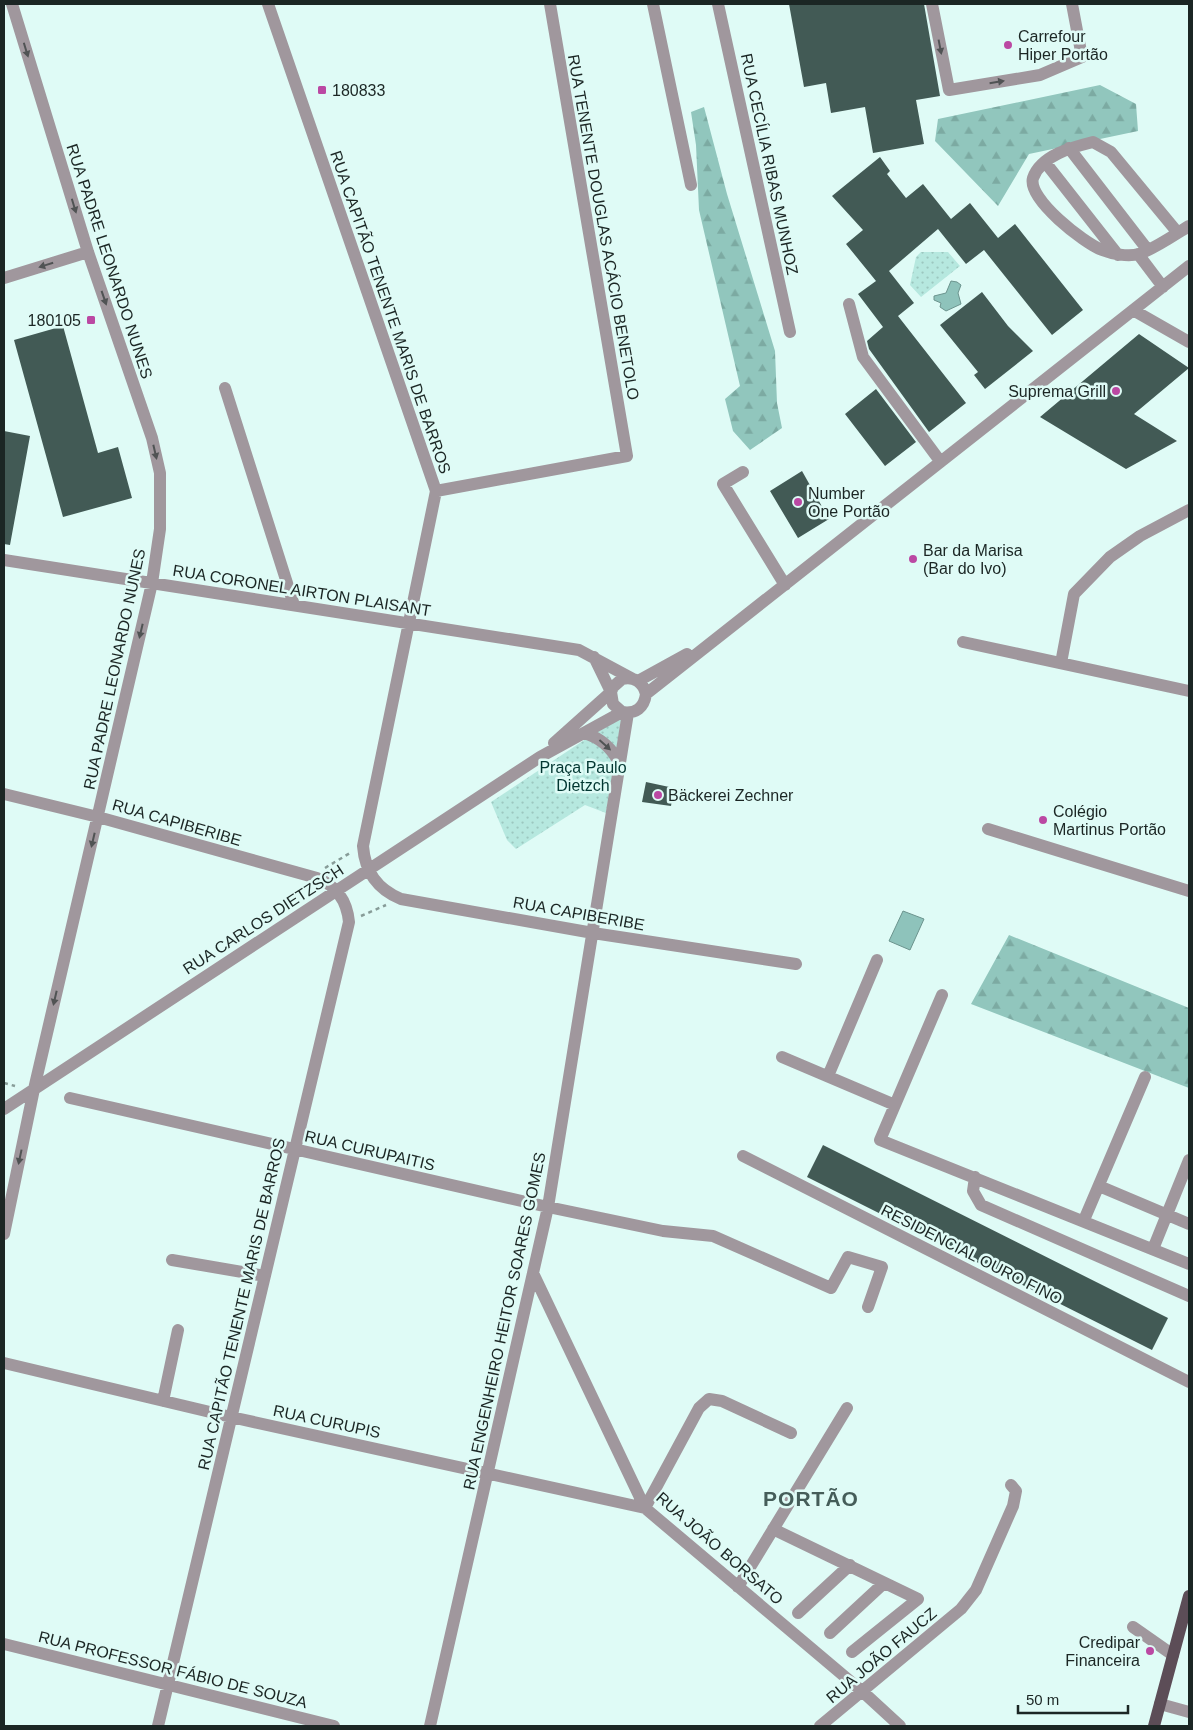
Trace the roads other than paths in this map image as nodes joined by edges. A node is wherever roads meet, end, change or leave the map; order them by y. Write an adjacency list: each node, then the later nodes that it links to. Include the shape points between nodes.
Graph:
1 (12, 4): 12 (street, RUA PADRE LEONARDO NUNES, one-way to 12)
2 (268, 4): 25 (street, RUA CAPITÃO TENENTE MARIS DE BARROS)
3 (550, 4): 25 (street, RUA TENENTE DOUGLAS ACÁCIO BENETOLO, via 627,456)
4 (653, 4): 10 (street)
5 (718, 4): 20 (street, RUA CECÍLIA RIBAS MUNHOZ)
6 (932, 4): 7 (street, one-way to 7, via 949,90 1040,75 1082,57)
7 (1072, 4)
8 (1069, 148): 9 (street); 11 (street, via 1093,142 1111,152); 13 (street)
9 (1045, 162): 14 (street); 14 (street, via 1033,178 1034,190 1059,222 1100,249)
10 (691, 186)
11 (1184, 230): 13 (street)
12 (88, 252): 16 (street, one-way to 16); 28 (street, RUA PADRE LEONARDO NUNES, one-way to 28, via 152,438 160,473 160,529)
13 (1143, 252): 14 (street); 17 (street)
14 (1118, 255)
15 (1189, 266): 17 (street, RUA CARLOS DIETZSCH)
16 (4, 278)
17 (1163, 287): 19 (street, RUA CARLOS DIETZSCH)
18 (849, 304): 23 (street, via 863,357)
19 (1133, 310): 21 (street); 23 (street, RUA CARLOS DIETZSCH)
20 (790, 332)
21 (1189, 342)
22 (225, 388): 30 (street)
23 (940, 461): 29 (street, RUA CARLOS DIETZSCH)
24 (743, 472): 29 (street, via 723,484)
25 (436, 491): 31 (street, RUA CAPITÃO TENENTE MARIS DE BARROS)
26 (1189, 510): 35 (street, via 1140,536 1110,557 1074,594)
27 (4, 560): 28 (street, RUA CORONEL AIRTON PLAISANT)
28 (152, 583): 30 (street, RUA CORONEL AIRTON PLAISANT); 45 (street, RUA PADRE LEONARDO NUNES, one-way to 45)
29 (785, 585): 32 (street, RUA CARLOS DIETZSCH)
30 (294, 605): 31 (street, RUA CORONEL AIRTON PLAISANT)
31 (409, 623): 34 (street, RUA CORONEL AIRTON PLAISANT, via 579,650); 47 (street, RUA CAPITÃO TENENTE MARIS DE BARROS, via 363,846)
32 (715, 638): 36 (street, RUA CARLOS DIETZSCH); 39 (street, RUA CARLOS DIETZSCH)
33 (963, 642): 35 (street)
34 (594, 657): 36 (street, RUA CORONEL AIRTON PLAISANT); 38 (street)
35 (1061, 663): 37 (street)
36 (635, 680): 38 (street, RUA CARLOS DIETZSCH, via 622,679); 39 (street, via 642,684)
37 (1189, 690)
38 (612, 692): 40 (street, via 613,704); 42 (street, RUA CARLOS DIETZSCH)
39 (646, 694): 40 (street, RUA CARLOS DIETZSCH, via 643,705)
40 (625, 712): 41 (street, RUA CARLOS DIETZSCH); 43 (street, RUA ENGENHEIRO HEITOR SOARES GOMES)
41 (584, 733): 42 (street, RUA CARLOS DIETZSCH); 43 (street, one-way to 43, via 608,746)
42 (540, 757): 47 (street, RUA CARLOS DIETZSCH)
43 (620, 765): 50 (street, RUA ENGENHEIRO HEITOR SOARES GOMES)
44 (4, 794): 45 (street, RUA CAPIBERIBE)
45 (98, 817): 48 (street, RUA CAPIBERIBE, via 310,876); 57 (street, RUA PADRE LEONARDO NUNES, one-way to 57)
46 (988, 829): 49 (street)
47 (368, 870): 48 (street, RUA CARLOS DIETZSCH); 50 (street, RUA CAPIBERIBE, via 385,890 402,899)
48 (337, 890): 57 (street, RUA CARLOS DIETZSCH); 61 (street, RUA CAPITÃO TENENTE MARIS DE BARROS, via 345,903 348,922)
49 (1189, 891)
50 (593, 933): 52 (street, RUA CAPIBERIBE); 66 (street, RUA ENGENHEIRO HEITOR SOARES GOMES)
51 (877, 960): 55 (street)
52 (796, 964)
53 (942, 995): 59 (street)
54 (782, 1057): 55 (street)
55 (828, 1076): 59 (street)
56 (1145, 1077): 65 (street)
57 (34, 1089): 60 (street, RUA CARLOS DIETZSCH); 70 (street, RUA PADRE LEONARDO NUNES, one-way to 70)
58 (70, 1098): 61 (street, RUA CURUPAITIS)
59 (895, 1105): 64 (street, via 880,1140)
60 (4, 1109)
61 (294, 1150): 66 (street, RUA CURUPAITIS); 75 (street, RUA CAPITÃO TENENTE MARIS DE BARROS)
62 (743, 1156): 80 (street, RESIDENCIAL OURO FINO)
63 (1189, 1160): 67 (street)
64 (975, 1177): 68 (street); 76 (street, via 973,1191 981,1204)
65 (1099, 1186): 67 (street); 68 (street)
66 (548, 1207): 74 (street, RUA ENGENHEIRO HEITOR SOARES GOMES); 77 (street, RUA CURUPAITIS, via 663,1231 713,1236 831,1288 848,1257 882,1267)
67 (1167, 1215): 69 (street); 71 (street)
68 (1084, 1220): 71 (street)
69 (1189, 1224)
70 (4, 1234)
71 (1153, 1249): 73 (street)
72 (172, 1260): 75 (street)
73 (1189, 1264)
74 (533, 1273): 85 (street, RUA ENGENHEIRO HEITOR SOARES GOMES); 87 (street, RUA JOÃO BORSATO)
75 (264, 1276): 83 (street, RUA CAPITÃO TENENTE MARIS DE BARROS)
76 (1189, 1296)
77 (868, 1307)
78 (178, 1330): 81 (street)
79 (4, 1363): 81 (street, RUA CURUPIS)
80 (1189, 1381)
81 (162, 1401): 83 (street, RUA CURUPIS)
82 (847, 1408): 88 (street)
83 (231, 1417): 85 (street, RUA CURUPIS); 100 (street, RUA CAPITÃO TENENTE MARIS DE BARROS)
84 (791, 1434): 87 (street, via 722,1401 709,1399 699,1408)
85 (488, 1472): 87 (street, RUA CURUPIS); 106 (street, RUA ENGENHEIRO HEITOR SOARES GOMES)
86 (1011, 1485): 101 (street, RUA JOÃO FAUCZ, via 1016,1491 1013,1506 976,1590 961,1609)
87 (645, 1508): 91 (street, RUA JOÃO BORSATO)
88 (773, 1529): 89 (street); 91 (street)
89 (850, 1565): 90 (street); 93 (street)
90 (884, 1583): 96 (street); 98 (street, via 918,1598)
91 (738, 1587): 101 (street, RUA JOÃO BORSATO)
92 (1189, 1596): 94 (main road)
93 (798, 1612)
94 (1186, 1620): 99 (main road)
95 (1133, 1627): 99 (street)
96 (830, 1633)
97 (4, 1644): 100 (street, RUA PROFESSOR FÁBIO DE SOUZA)
98 (852, 1652)
99 (1173, 1655): 102 (main road)
100 (168, 1685): 104 (street, RUA CAPITÃO TENENTE MARIS DE BARROS); 105 (street, RUA PROFESSOR FÁBIO DE SOUZA)
101 (863, 1692): 107 (street, RUA JOÃO FAUCZ); 108 (street, RUA JOÃO BORSATO)
102 (1160, 1704): 103 (street); 109 (main road)
103 (1189, 1712)
104 (158, 1726)
105 (334, 1726)
106 (430, 1726)
107 (820, 1726)
108 (900, 1726)
109 (1154, 1726)

